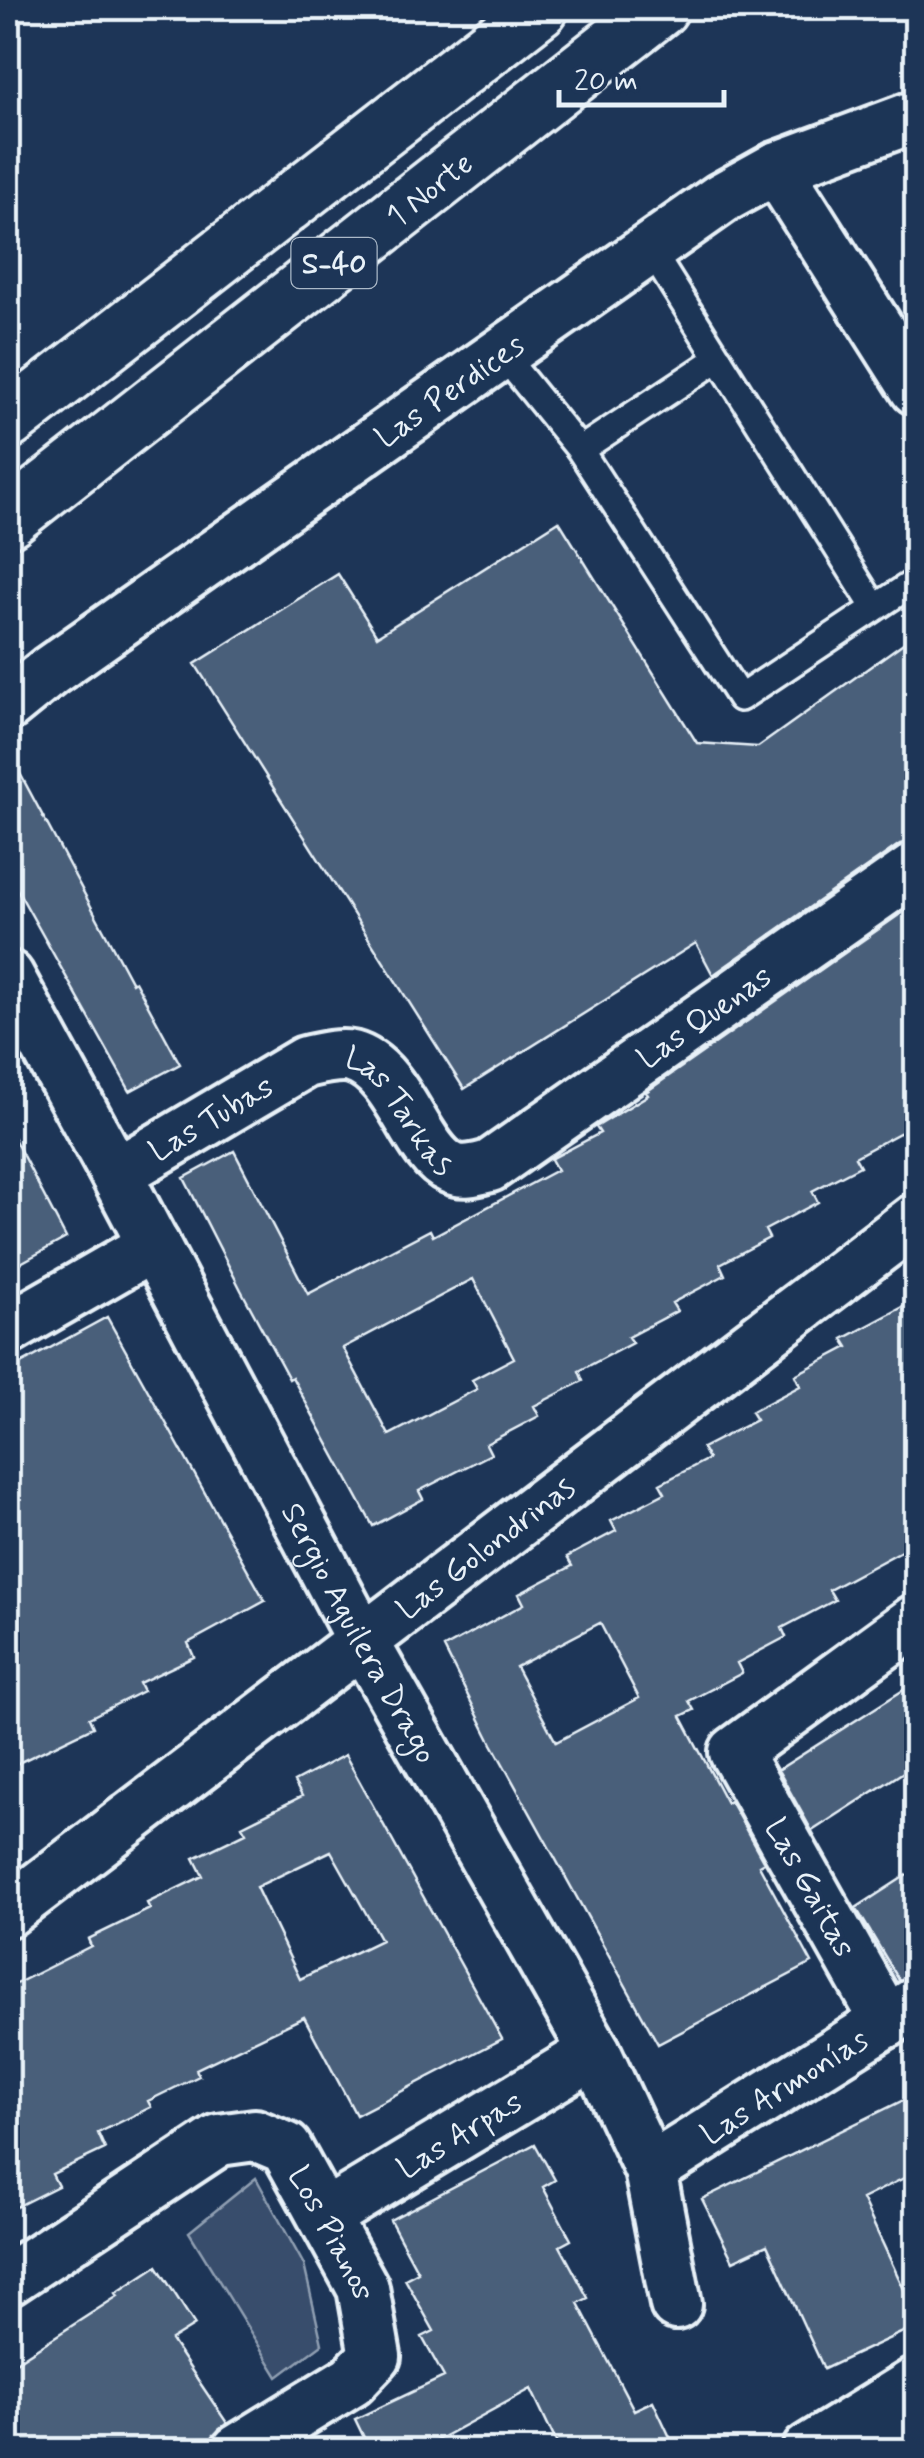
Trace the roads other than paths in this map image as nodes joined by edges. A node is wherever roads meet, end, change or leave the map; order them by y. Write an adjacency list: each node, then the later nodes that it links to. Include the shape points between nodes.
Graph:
1 (540, 8): 9 (main road, S-40)
2 (660, 8): 11 (main road, 1 Norte / S-40)
3 (916, 116): 4 (street, Las Perdices)
4 (776, 168): 5 (street, Las Perdices); 8 (street)
5 (650, 249): 6 (street, Las Perdices); 7 (lane)
6 (503, 355): 10 (lane); 14 (street, Las Perdices)
7 (718, 358): 10 (lane); 13 (lane)
8 (916, 389)
9 (8, 420)
10 (580, 450): 13 (lane, via 740,698)
11 (8, 519)
12 (916, 581): 13 (lane)
13 (875, 608)
14 (8, 704)
15 (916, 868): 18 (street, Las Quenas)
16 (8, 976): 19 (street, Sergio Aguilera Drago)
17 (306, 1062): 18 (street, Las Tarkas, via 361,1062 390,1085 450,1168); 19 (street, Las Tubas)
18 (490, 1166)
19 (116, 1174): 21 (street, Sergio Aguilera Drago)
20 (916, 1218): 24 (street, Las Golondrinas)
21 (154, 1246): 22 (street); 24 (street, Sergio Aguilera Drago)
22 (8, 1329)
23 (916, 1620): 26 (street, Las Gaitas, via 735,1752)
24 (363, 1642): 25 (street, Las Golondrinas); 27 (street, Sergio Aguilera Drago)
25 (8, 1912)
26 (902, 2013): 28 (street, Las Armonías)
27 (595, 2052): 28 (street, Sergio Aguilera Drago); 29 (street, Las Arpas)
28 (650, 2170): 31 (street, Sergio Aguilera Drago)
29 (324, 2216): 30 (street, Los Pianos, via 286,2148 255,2134 220,2140); 33 (street, Los Pianos, via 363,2288 375,2356 352,2380)
30 (8, 2280)
31 (676, 2304)
32 (900, 2393): 34 (street); 35 (street)
33 (238, 2450)
34 (808, 2450)
35 (909, 2450)

